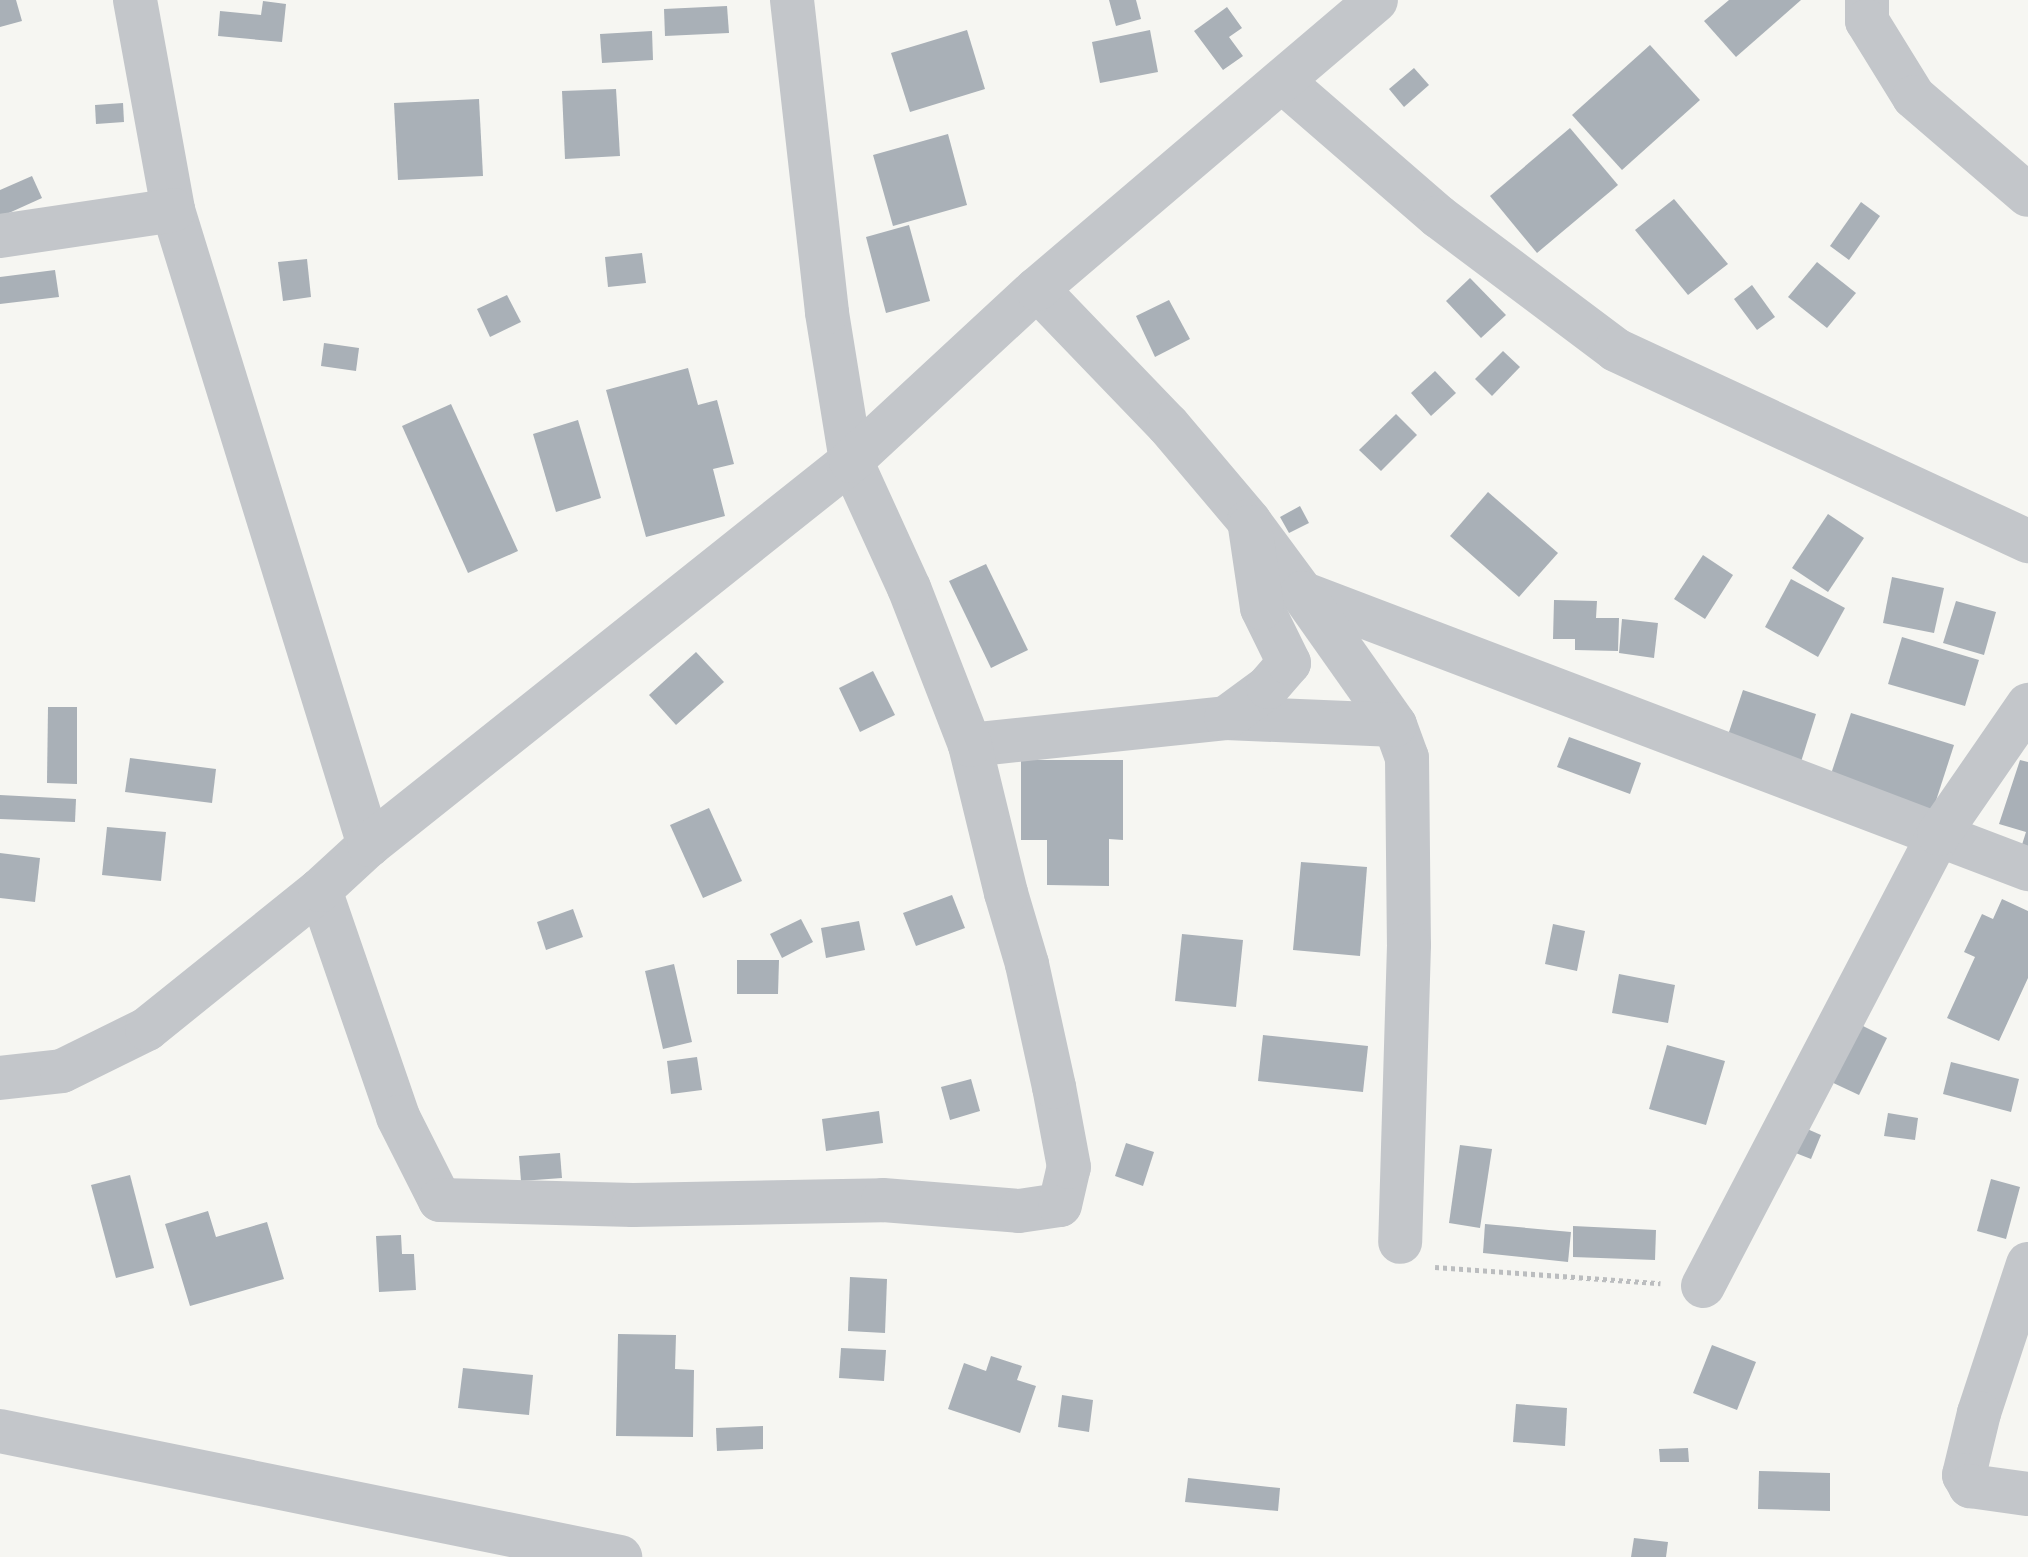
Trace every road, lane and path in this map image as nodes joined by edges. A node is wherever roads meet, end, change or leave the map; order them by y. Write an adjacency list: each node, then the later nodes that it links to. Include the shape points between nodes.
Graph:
1 (135, 0): 7 (street)
2 (792, 0): 10 (street, via 827,312)
3 (1376, 0): 5 (street)
4 (1867, 0): 6 (street, via 1867,21 1914,97)
5 (1283, 82): 9 (street); 12 (street, via 1439,217 1616,350)
6 (2028, 195)
7 (173, 210): 8 (street); 19 (street)
8 (0, 236)
9 (1037, 289): 10 (street); 11 (street, via 1168,425)
10 (851, 461): 17 (street, via 909,588); 19 (street)
11 (1249, 521): 13 (street); 15 (street, via 1262,608 1289,663 1268,687)
12 (2028, 541)
13 (1302, 593): 16 (street); 18 (street)
14 (2028, 705): 18 (street)
15 (1226, 718): 16 (street); 17 (street)
16 (1395, 725): 23 (street, via 1407,758 1409,945)
17 (970, 745): 21 (street, via 1054,1087 1069,1167 1060,1205 1019,1211 883,1200 633,1205 440,1200 398,1117)
18 (1939, 834): 20 (street); 25 (street)
19 (369, 845): 21 (street)
20 (2028, 869)
21 (320, 890): 22 (street, via 147,1029 62,1071)
22 (0, 1078)
23 (1400, 1242): 25 (path, via 1405,1265)
24 (2028, 1264): 27 (street, via 1964,1475 1970,1486)
25 (1703, 1286)
26 (0, 1431): 28 (street)
27 (2028, 1494)
28 (620, 1557)

